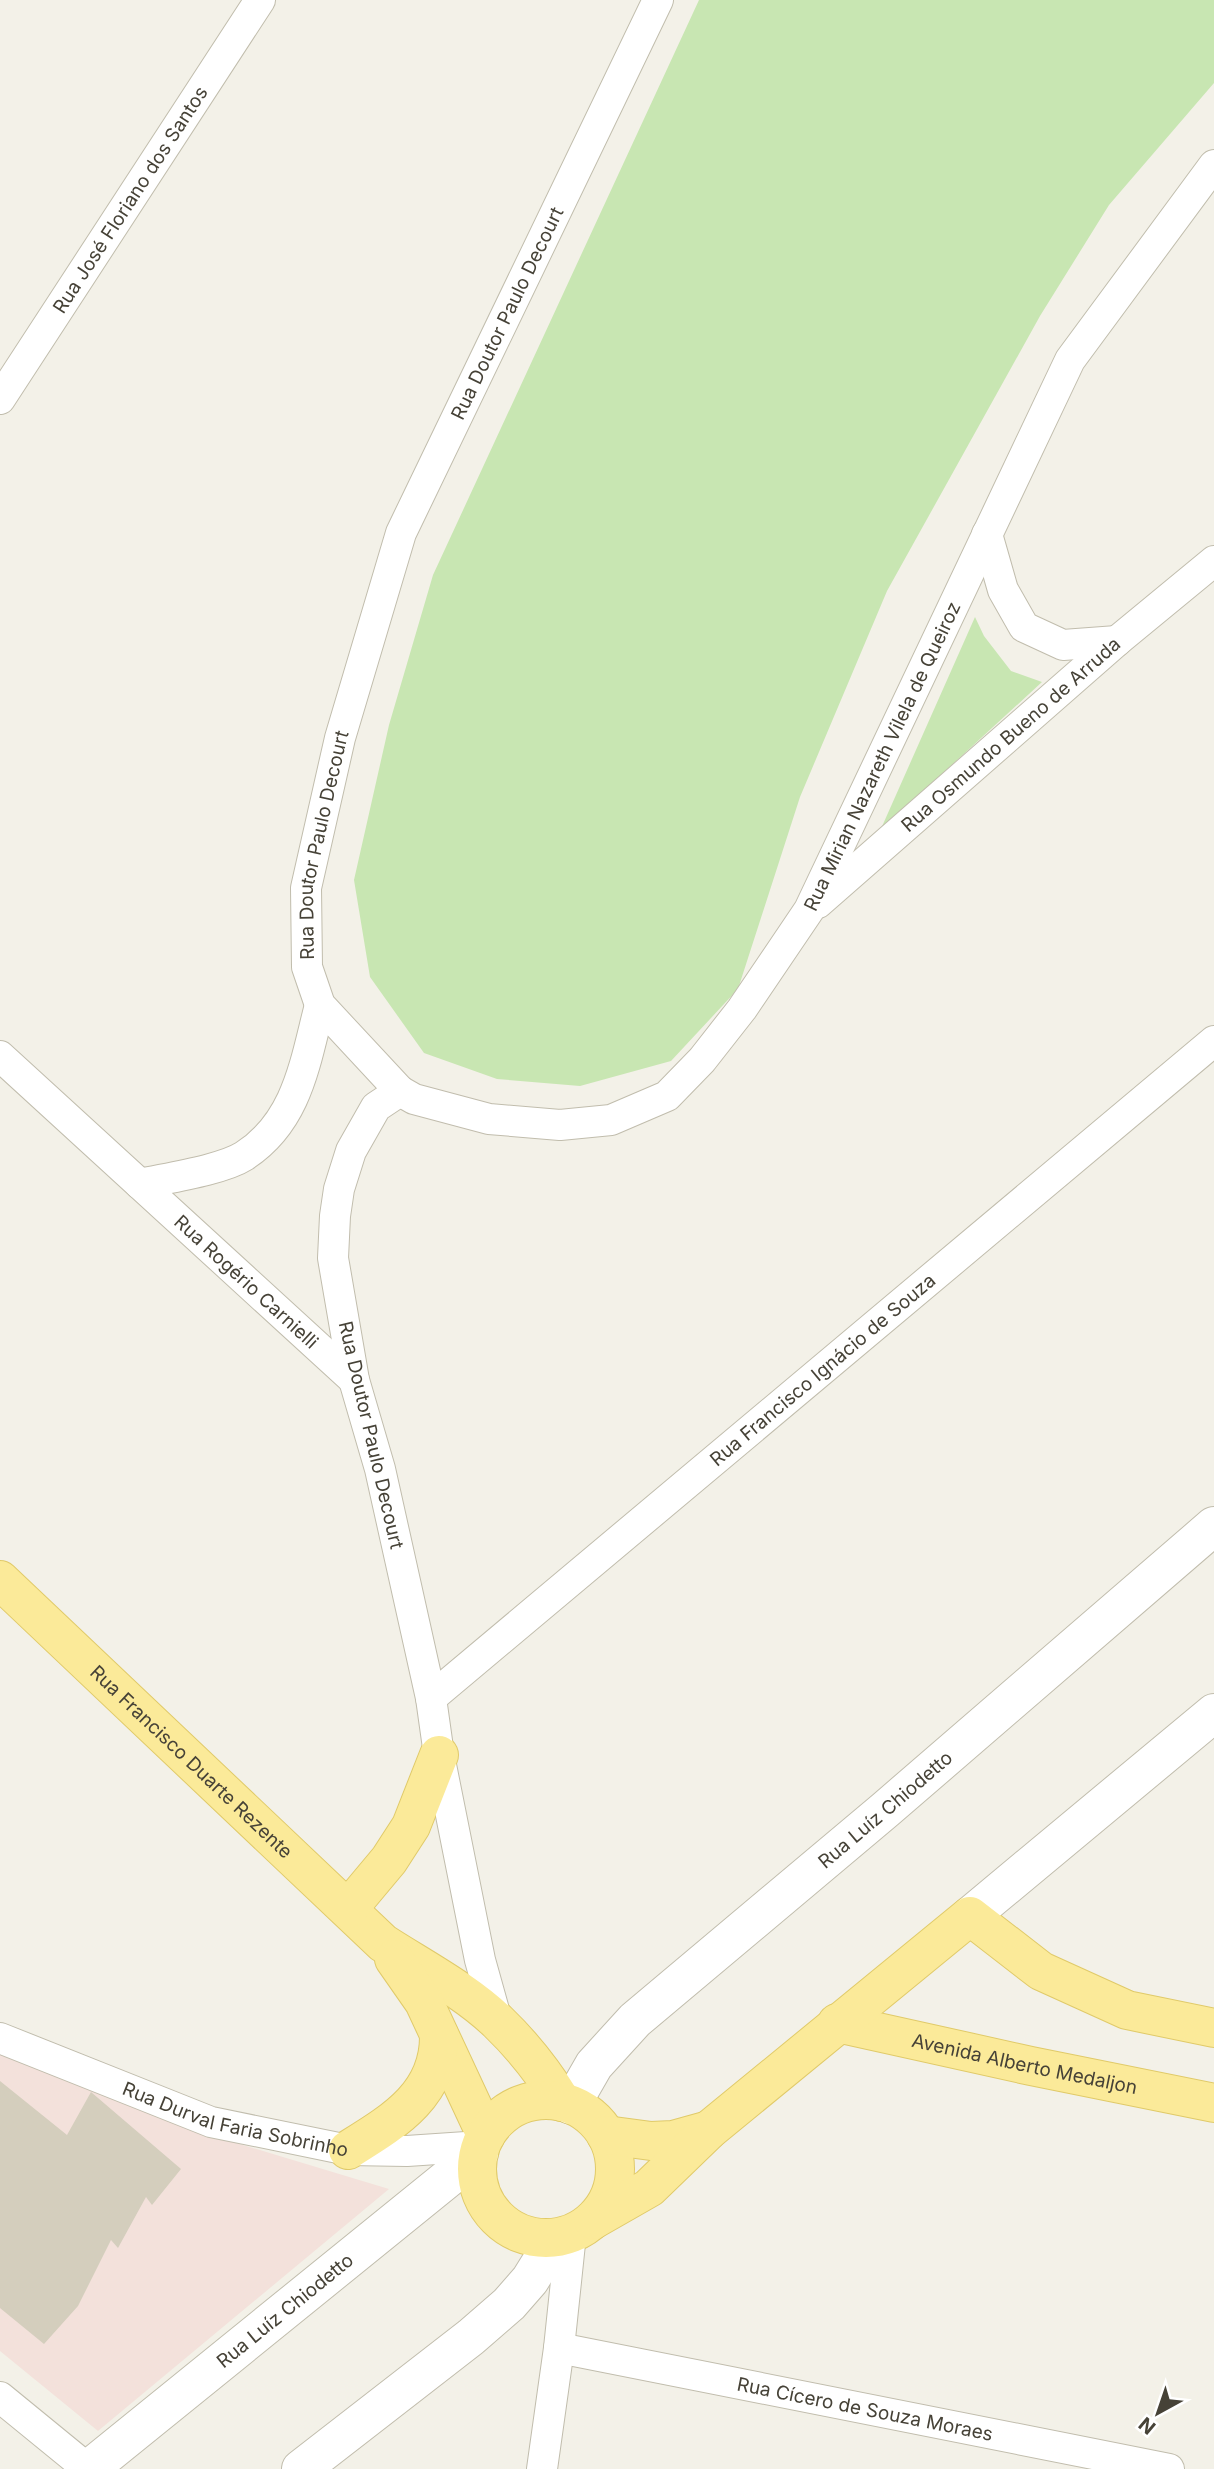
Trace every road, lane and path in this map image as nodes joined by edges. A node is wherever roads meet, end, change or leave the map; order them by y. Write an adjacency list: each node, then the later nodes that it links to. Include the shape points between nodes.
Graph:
1 (260, 0): 4 (street, Rua José Floriano dos Santos)
2 (658, 0): 9 (street, Rua Doutor Paulo Decourt, via 401,533 340,738 306,888 307,967)
3 (1214, 165): 5 (street, Rua Mirian Nazareth Vilela de Queiroz, via 1070,360)
4 (0, 399)
5 (987, 534): 7 (street, via 1003,590 1024,627 1063,645); 8 (street, Rua Mirian Nazareth Vilela de Queiroz)
6 (1214, 561): 7 (street, Rua Osmundo Bueno de Arruda)
7 (1117, 641): 8 (street, Rua Osmundo Bueno de Arruda)
8 (809, 910): 12 (street, Rua Mirian Nazareth Vilela de Queiroz, via 742,1009 667,1096 611,1120 560,1125 489,1119)
9 (320, 1005): 12 (street, Rua Doutor Paulo Decourt); 13 (street, via 296,1095 277,1127 243,1156)
10 (1214, 1041): 17 (street, Rua Francisco Ignácio de Souza)
11 (0, 1056): 13 (street, Rua Rogério Carnielli)
12 (400, 1091): 14 (street, Rua Doutor Paulo Decourt, via 376,1107 357,1139 335,1216 333,1258)
13 (140, 1184): 14 (street, Rua Rogério Carnielli)
14 (354, 1380): 17 (street, Rua Doutor Paulo Decourt, via 380,1469)
15 (1214, 1526): 28 (street, Rua Luíz Chiodetto, via 635,2020)
16 (0, 1580): 20 (main road, Rua Francisco Duarte Rezente)
17 (431, 1698): 19 (street, Rua Doutor Paulo Decourt)
18 (1214, 1713): 21 (street)
19 (439, 1755): 20 (main road, via 411,1826); 23 (street, Rua Doutor Paulo Decourt, via 480,1960)
20 (348, 1909): 22 (main road, Rua Francisco Duarte Rezente)
21 (970, 1916): 24 (main road); 25 (main road, via 1041,1971 1127,2010)
22 (383, 1943): 23 (main road, Rua Francisco Duarte Rezente); 26 (main road, Rua Francisco Duarte Rezente, via 424,2002)
23 (497, 2021): 28 (main road, Rua Francisco Duarte Rezente)
24 (837, 2024): 29 (main road, Avenida Alberto Medaljon); 30 (main road)
25 (1214, 2028)
26 (439, 2035): 32 (main road, Rua Francisco Duarte Rezente); 33 (main road, via 432,2072 415,2100 393,2122)
27 (0, 2038): 33 (street, Rua Durval Faria Sobrinho, via 211,2122)
28 (567, 2103): 31 (main road, via 597,2122); 32 (main road, via 540,2100 519,2106 500,2118)
29 (1214, 2103)
30 (709, 2130): 31 (main road, via 673,2140); 34 (main road, via 649,2188)
31 (606, 2135): 34 (main road, via 614,2157 615,2180 608,2202)
32 (482, 2144): 33 (street, Rua Durval Faria Sobrinho, via 407,2151); 34 (main road, via 477,2175 495,2216 533,2238); 37 (street, Rua Luíz Chiodetto)
33 (348, 2150)
34 (573, 2231): 35 (street); 38 (street, via 509,2304)
35 (559, 2348): 39 (street); 40 (street, Rua Cícero de Souza Moraes)
36 (0, 2397): 37 (street)
37 (89, 2469)
38 (301, 2469)
39 (542, 2469)
40 (1169, 2469)

